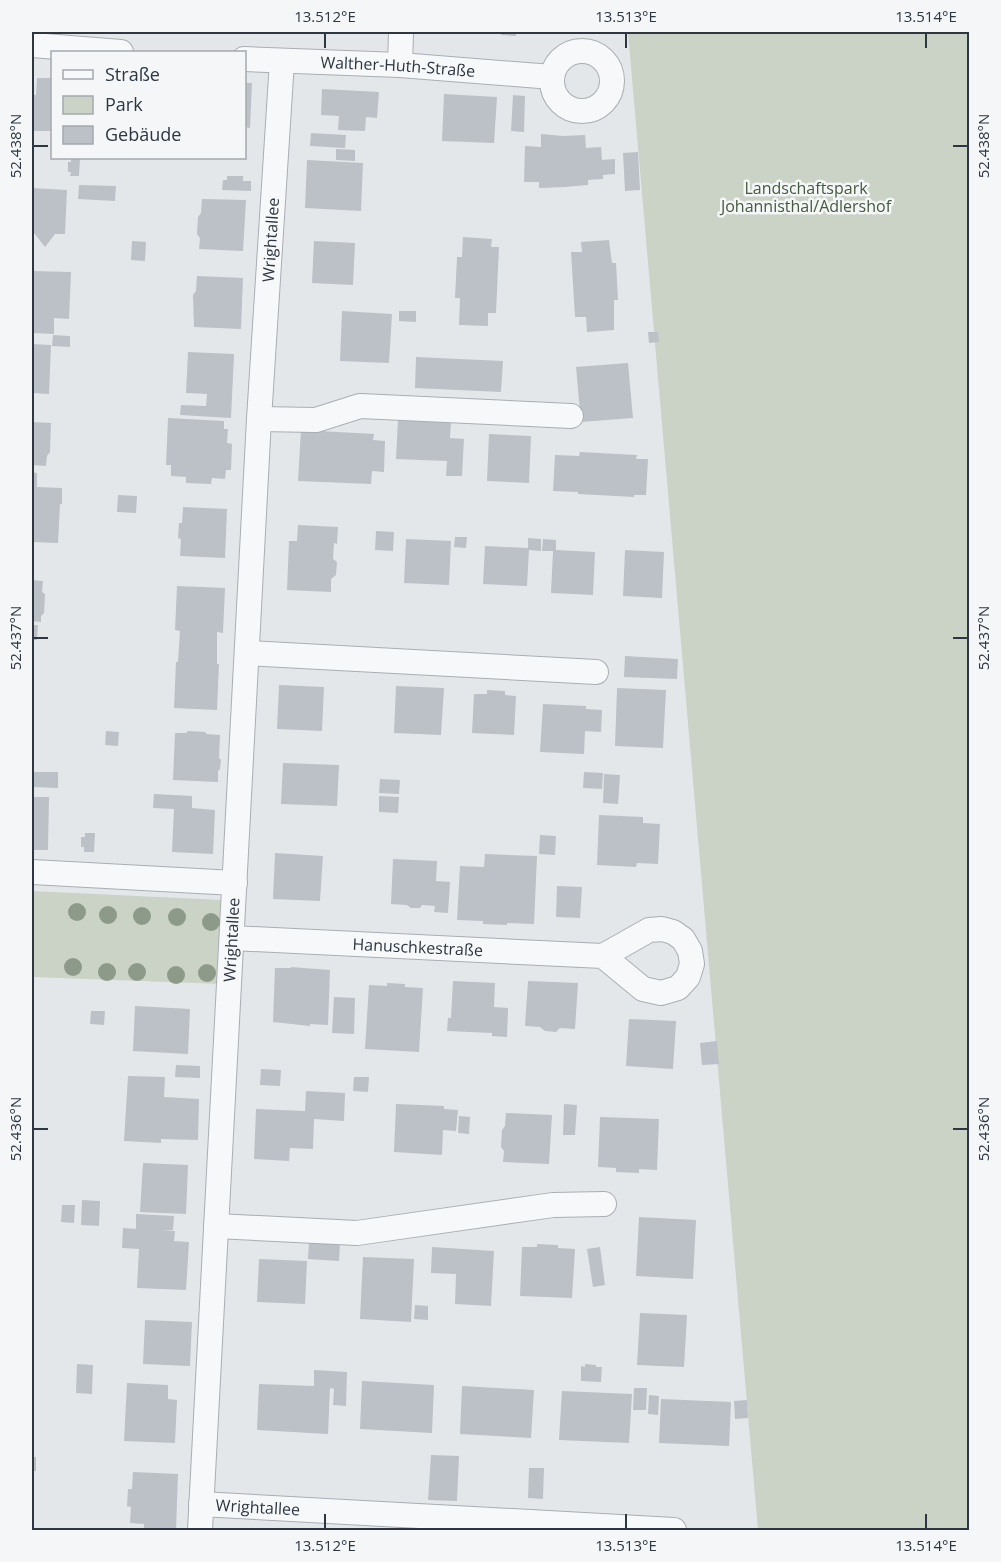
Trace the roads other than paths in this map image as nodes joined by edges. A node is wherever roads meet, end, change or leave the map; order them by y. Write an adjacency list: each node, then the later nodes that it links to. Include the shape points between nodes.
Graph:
1 (402, 32): 6 (street)
2 (32, 45): 3 (street)
3 (109, 51)
4 (246, 59): 5 (street, Walther-Huth-Straße)
5 (282, 61): 6 (street, Walther-Huth-Straße); 9 (street, Wrightallee)
6 (400, 65): 7 (street, Walther-Huth-Straße)
7 (552, 77)
8 (571, 416): 9 (street, via 360,406 316,420)
9 (259, 419): 10 (street, Wrightallee)
10 (247, 653): 11 (street); 13 (street, Wrightallee)
11 (596, 672)
12 (32, 872): 13 (street)
13 (235, 883): 14 (street, Wrightallee)
14 (232, 938): 15 (street, Hanuschkestraße); 17 (street, Wrightallee)
15 (603, 956)
16 (604, 1204): 17 (street, via 553,1205 357,1233)
17 (216, 1226): 18 (street, Wrightallee)
18 (201, 1504): 19 (street, Wrightallee); 20 (street, Wrightallee)
19 (200, 1530)
20 (675, 1530)

